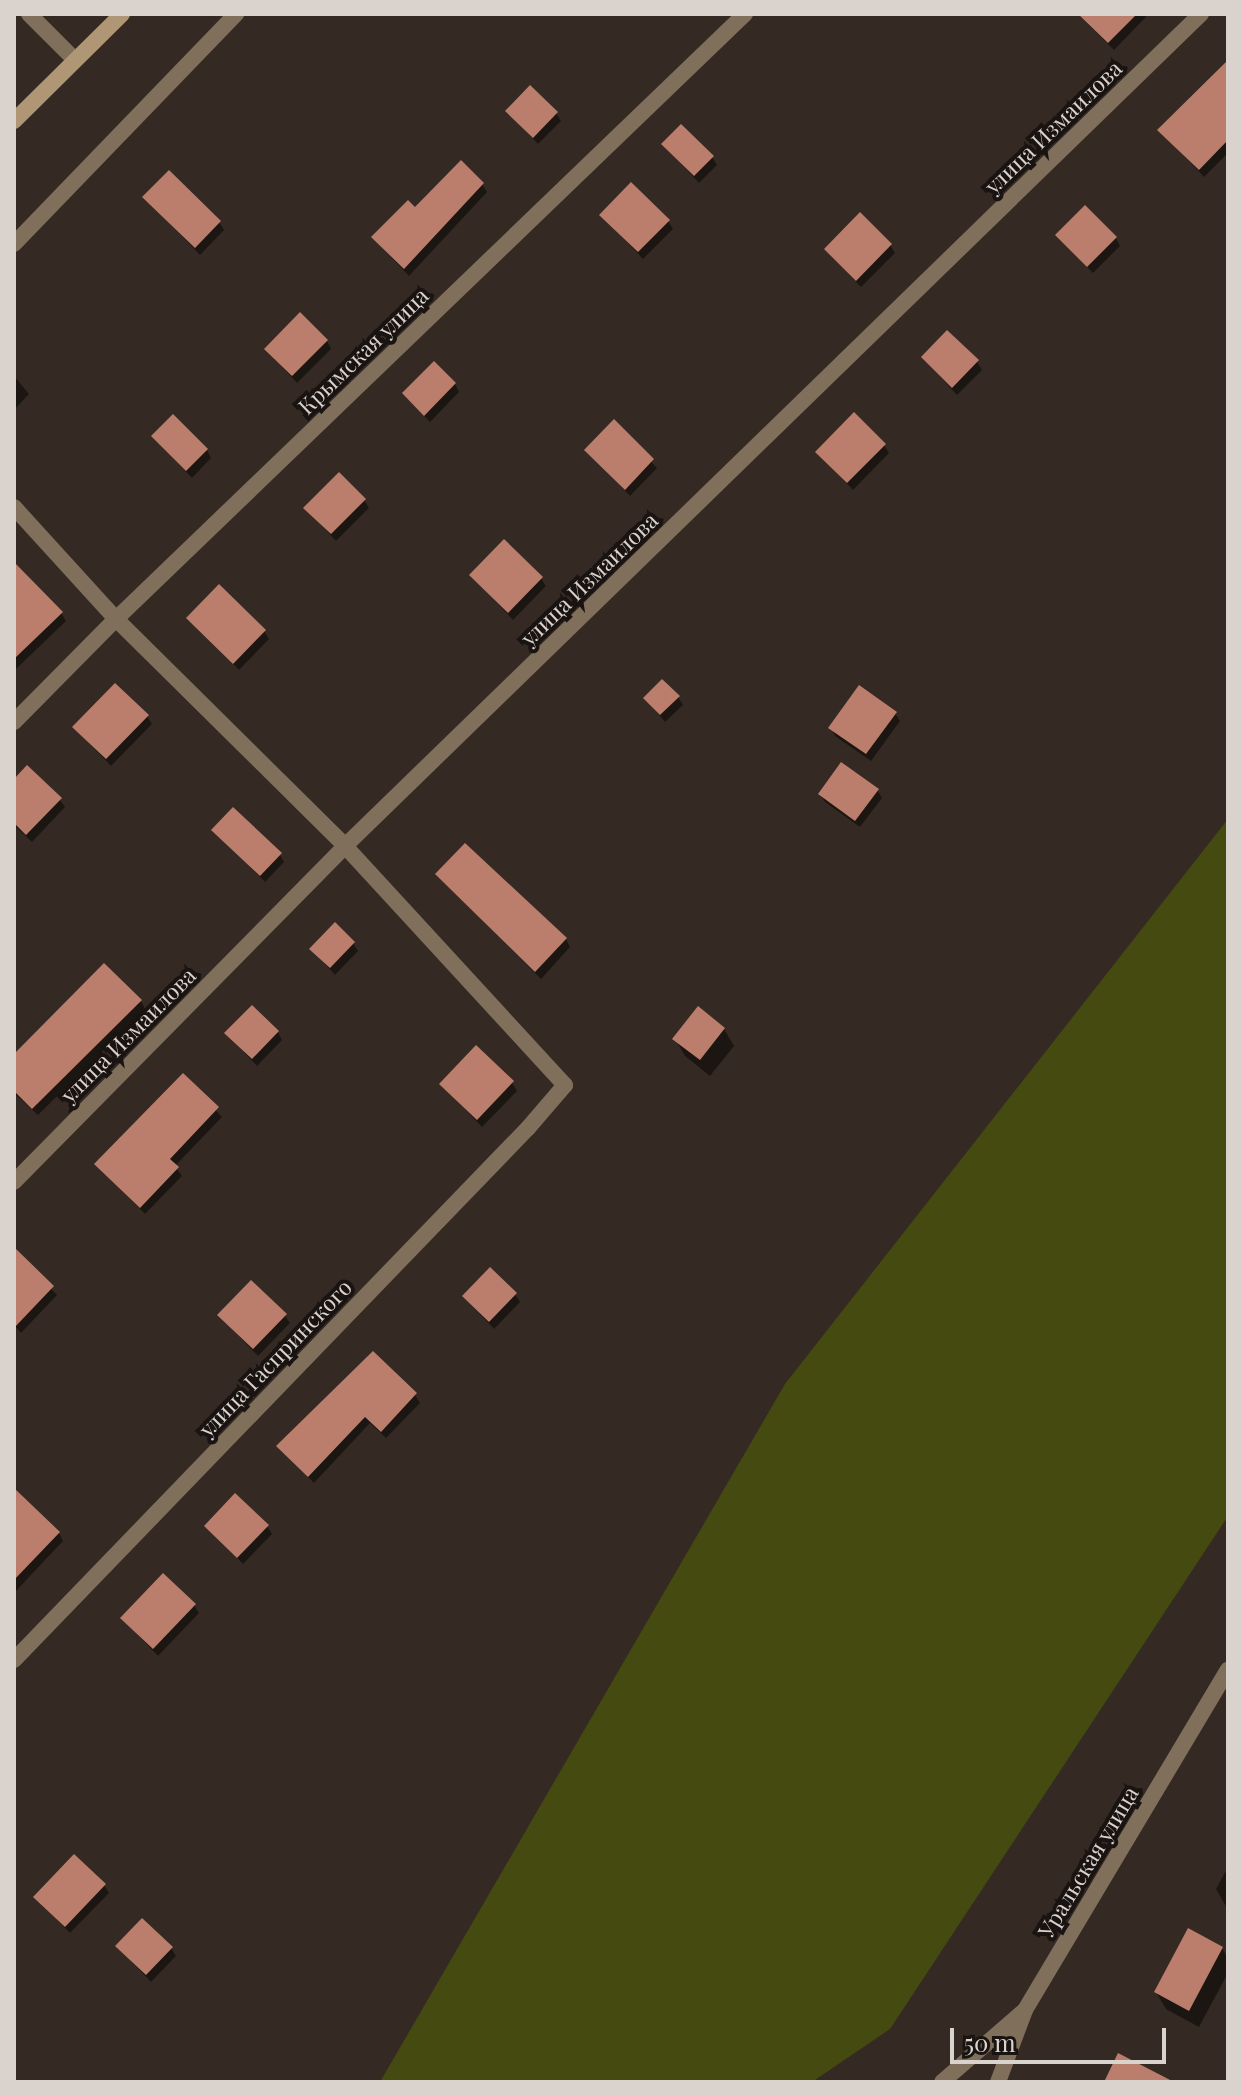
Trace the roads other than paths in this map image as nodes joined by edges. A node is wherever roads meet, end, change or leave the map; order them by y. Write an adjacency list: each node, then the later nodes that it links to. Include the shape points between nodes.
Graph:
1 (29, 14): 6 (street)
2 (122, 14): 6 (main road)
3 (236, 14): 8 (street)
4 (745, 14): 10 (street, Крымская улица)
5 (1201, 14): 12 (street, улица Измаилова)
6 (75, 60): 7 (main road)
7 (14, 121)
8 (14, 244)
9 (14, 507): 10 (street)
10 (116, 619): 11 (street, Крымская улица); 12 (street)
11 (14, 722)
12 (345, 846): 13 (street, улица Измаилова); 14 (street, улица Гаспринского, via 565,1085)
13 (14, 1182)
14 (14, 1660)
15 (1228, 1670): 16 (street, Уральская улица)
16 (1025, 2010): 17 (street); 18 (street, Уральская улица)
17 (942, 2082)
18 (998, 2082)

